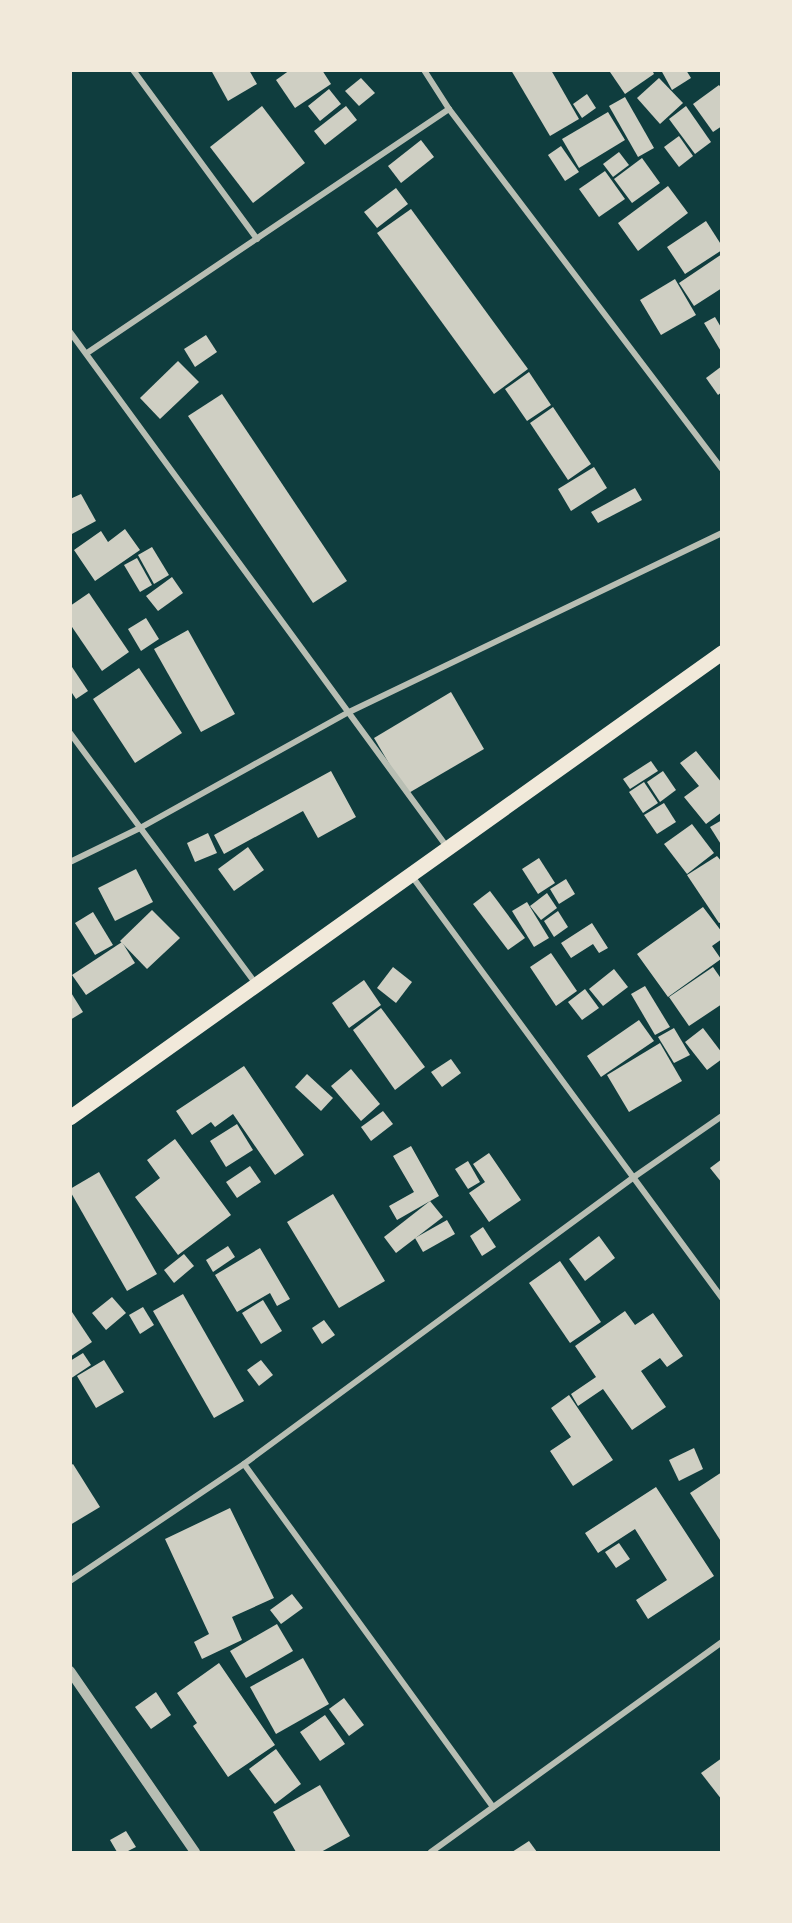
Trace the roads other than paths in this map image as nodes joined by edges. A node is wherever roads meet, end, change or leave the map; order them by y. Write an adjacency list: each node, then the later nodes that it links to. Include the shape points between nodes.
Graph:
1 (133, 70): 4 (street)
2 (424, 70): 3 (street)
3 (449, 109): 4 (street); 7 (street)
4 (257, 239): 6 (street)
5 (70, 332): 6 (street)
6 (87, 353): 10 (street)
7 (722, 469)
8 (722, 533): 10 (street)
9 (722, 653): 13 (main road)
10 (347, 713): 12 (street); 13 (street)
11 (70, 733): 12 (street)
12 (140, 828): 14 (street); 16 (street)
13 (447, 847): 15 (main road)
14 (70, 861)
15 (410, 874): 16 (main road); 19 (street)
16 (256, 985): 17 (main road)
17 (72, 1114)
18 (722, 1116): 19 (street)
19 (634, 1176): 20 (street); 21 (street)
20 (722, 1298)
21 (244, 1464): 22 (street); 25 (street)
22 (70, 1581)
23 (722, 1642): 25 (street)
24 (70, 1671): 26 (street)
25 (493, 1807): 27 (street)
26 (195, 1852)
27 (431, 1852)

